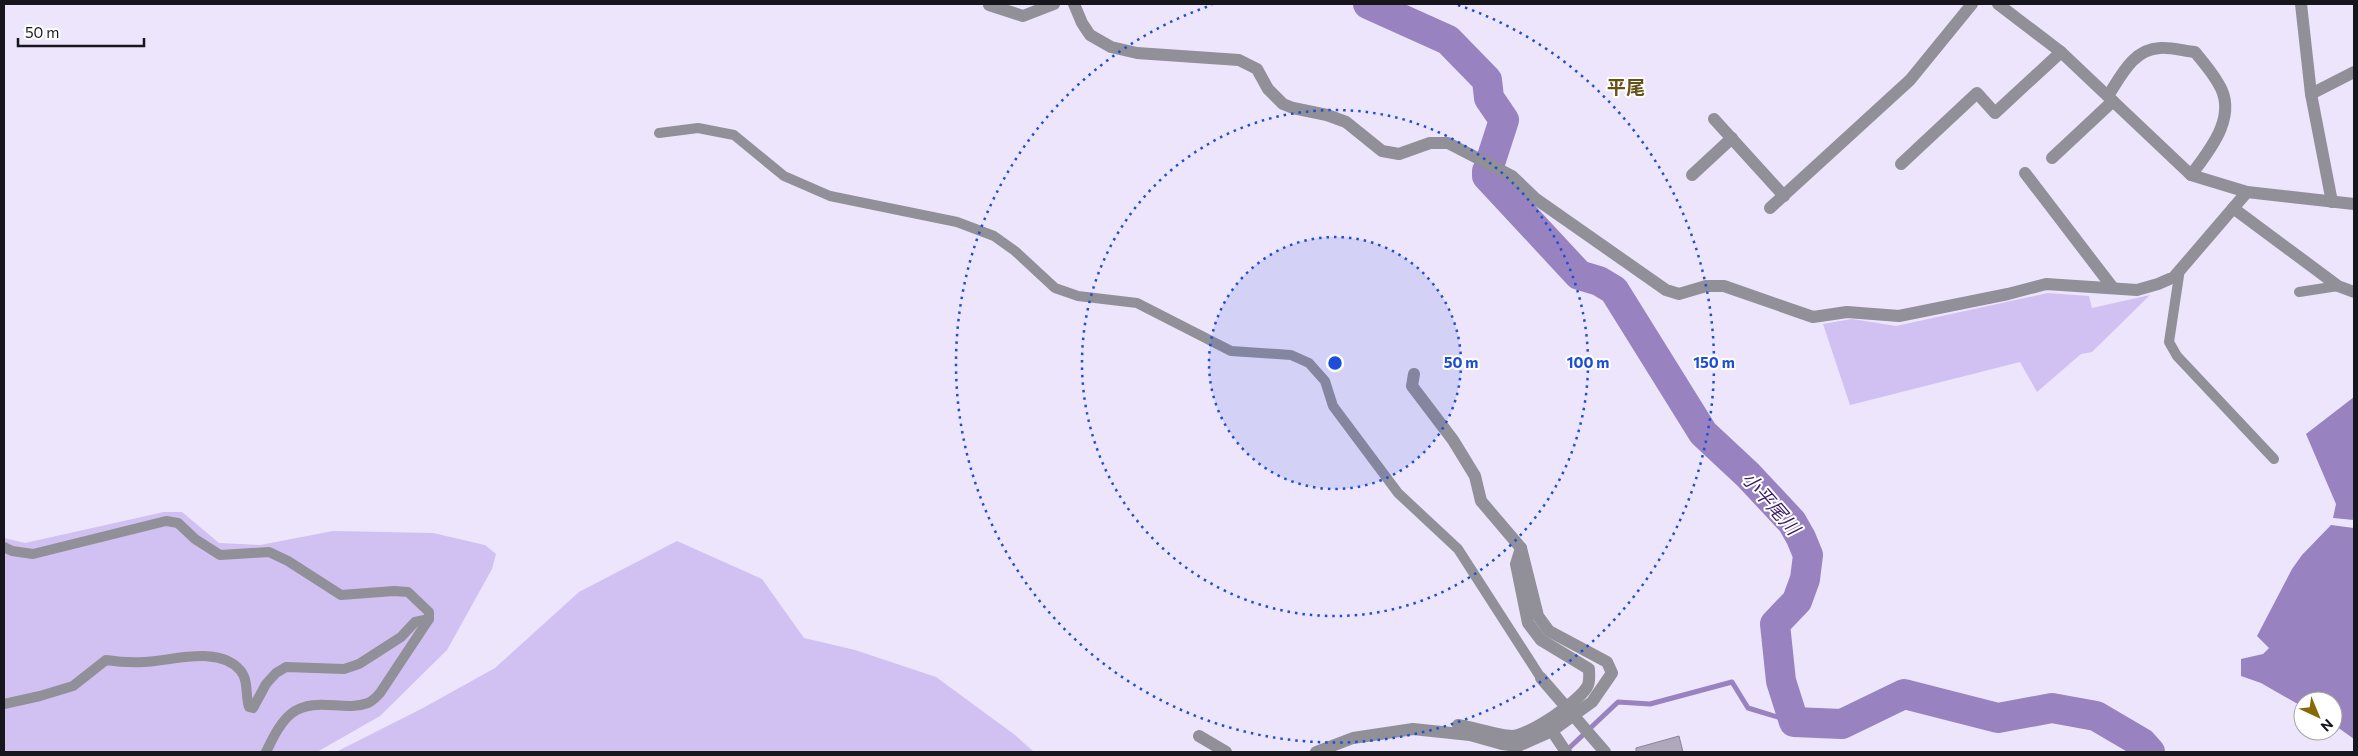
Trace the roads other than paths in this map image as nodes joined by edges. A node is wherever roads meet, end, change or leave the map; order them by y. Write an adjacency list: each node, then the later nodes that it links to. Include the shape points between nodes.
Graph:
1 (1054, 4): 6 (street, via 1023,16)
2 (1074, 4): 27 (street, via 1090,35 1111,47 1137,53 1238,60 1257,69 1268,90 1282,104 1346,122 1382,151 1399,154 1430,143 1448,143 1512,176 1536,199 1650,281 1679,294 1706,286 1724,286 1813,317 1847,312 1899,316 2046,284)
3 (1972, 4): 20 (street, via 1910,80)
4 (1998, 4): 7 (street)
5 (2301, 4): 9 (street)
6 (989, 5)
7 (2061, 52): 10 (street); 15 (street, via 1995,112 1977,93)
8 (2354, 72): 9 (street)
9 (2311, 94): 21 (street)
10 (2110, 98): 14 (street); 18 (street); 18 (street, via 2132,60 2141,53 2159,48 2195,52 2220,84 2227,107 2214,145)
11 (1714, 119): 13 (street)
12 (659, 133): 35 (lane, via 698,128 734,135 784,176 830,196 957,222 994,236 1055,288 1078,296 1136,303 1231,351 1290,355 1309,363 1325,381 1334,406 1398,493 1458,549)
13 (1732, 138): 17 (street); 20 (street)
14 (2052, 158)
15 (1901, 164)
16 (2025, 173): 27 (street)
17 (1692, 175)
18 (2191, 175): 19 (street)
19 (2247, 192): 21 (street); 24 (street)
20 (1784, 196): 23 (street)
21 (2332, 202): 22 (street)
22 (2354, 204)
23 (1770, 208)
24 (2233, 208): 25 (street); 26 (street)
25 (2180, 269): 27 (street, via 2174,277 2137,290); 31 (lane, via 2169,342 2178,356)
26 (2338, 286): 28 (lane); 29 (street)
27 (2113, 288)
28 (2298, 292)
29 (2354, 292)
30 (1414, 374): 33 (street, via 1412,386 1453,440 1475,476 1481,501)
31 (2274, 459)
32 (4, 547): 34 (lane, via 33,554 166,521 178,523 220,555 269,552 341,595 408,592 429,612)
33 (1521, 548): 37 (street, via 1516,564 1528,623 1541,640 1589,669 1589,684); 39 (street, via 1538,616 1549,631 1607,662 1612,673 1592,702)
34 (430, 619): 36 (lane, via 415,622 401,637 359,664 344,669 286,667 266,684 252,708 248,707 246,681 241,670 215,657 199,656 145,662 106,660 73,686); 41 (lane, via 370,703 353,706 318,704 292,713)
35 (1541, 678): 37 (street)
36 (4, 704)
37 (1568, 708): 38 (street, via 1530,731 1512,736 1432,722 1389,723); 45 (street)
38 (1390, 731): 39 (street, via 1442,731 1518,746); 43 (street, via 1354,738)
39 (1554, 733): 44 (street)
40 (1199, 736): 42 (street)
41 (266, 752)
42 (1226, 752)
43 (1316, 752)
44 (1566, 752)
45 (1605, 752)

